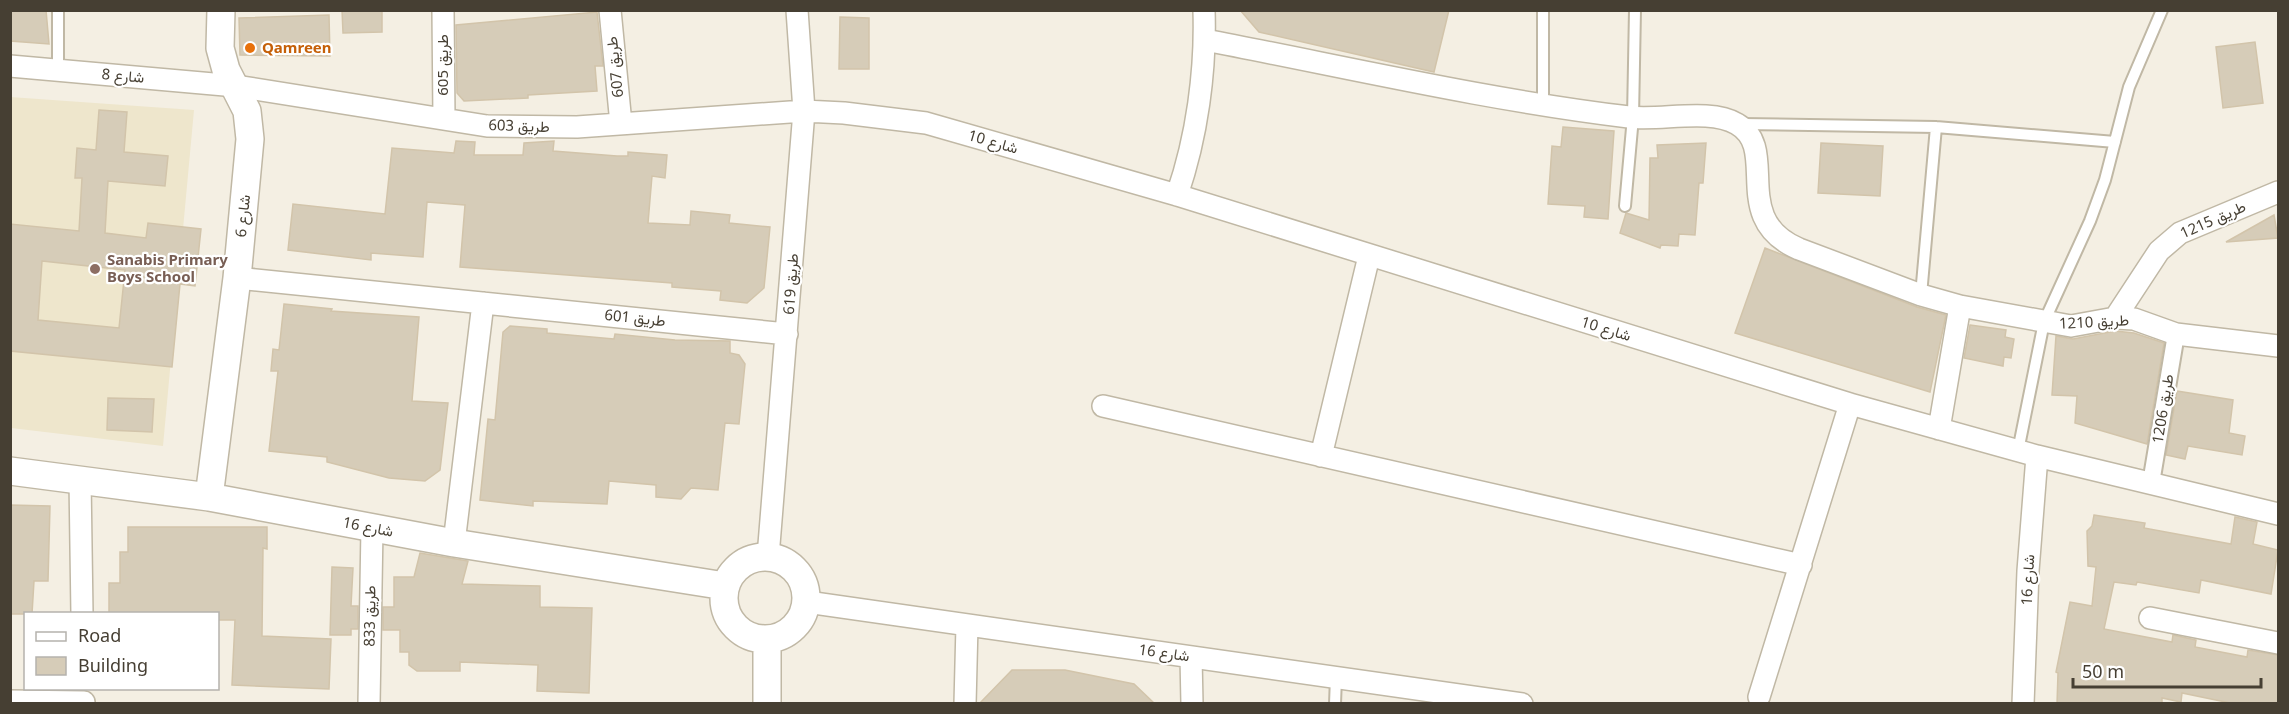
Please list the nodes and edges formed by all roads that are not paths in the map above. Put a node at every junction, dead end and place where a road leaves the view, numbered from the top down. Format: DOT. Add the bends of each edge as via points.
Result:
graph roads {
  1 [pos="58,10"];
  2 [pos="221,10"];
  3 [pos="443,10"];
  4 [pos="610,10"];
  5 [pos="798,10"];
  6 [pos="1204,10"];
  7 [pos="1543,10"];
  8 [pos="1635,10"];
  9 [pos="2162,10"];
  10 [pos="1205,40"];
  11 [pos="10,66"];
  12 [pos="58,70"];
  13 [pos="236,86"];
  14 [pos="1544,105"];
  15 [pos="804,111"];
  16 [pos="1633,117"];
  17 [pos="444,119"];
  18 [pos="621,124"];
  19 [pos="1738,124"];
  20 [pos="1936,127"];
  21 [pos="2115,142"];
  22 [pos="2278,192"];
  23 [pos="1177,195"];
  24 [pos="1625,206"];
  25 [pos="1369,256"];
  26 [pos="237,278"];
  27 [pos="1922,295"];
  28 [pos="483,303"];
  29 [pos="1960,306"];
  30 [pos="2115,318"];
  31 [pos="2044,322"];
  32 [pos="787,334"];
  33 [pos="2176,334"];
  34 [pos="2278,346"];
  35 [pos="1851,404"];
  36 [pos="1103,406"];
  37 [pos="1939,429"];
  38 [pos="2027,453"];
  39 [pos="1321,456"];
  40 [pos="10,471"];
  41 [pos="80,479"];
  42 [pos="2151,483"];
  43 [pos="209,497"];
  44 [pos="2278,514"];
  45 [pos="372,528"];
  46 [pos="454,543"];
  47 [pos="768,557"];
  48 [pos="1801,565"];
  49 [pos="725,586"];
  50 [pos="807,602"];
  51 [pos="82,612"];
  52 [pos="2150,618"];
  53 [pos="967,625"];
  54 [pos="767,640"];
  55 [pos="2278,643"];
  56 [pos="1191,657"];
  57 [pos="1336,677"];
  58 [pos="1759,697"];
  59 [pos="84,698"];
  60 [pos="10,701"];
  61 [pos="369,704"];
  62 [pos="767,704"];
  63 [pos="965,704"];
  64 [pos="1192,704"];
  65 [pos="1335,704"];
  66 [pos="1522,704"];
  67 [pos="2023,704"];
  1 -- 12 [label="lane"];
  2 -- 13 [label="street, شارع 6" via="220,48 226,70"];
  3 -- 17 [label="street, طريق 605"];
  4 -- 18 [label="street, طريق 607"];
  5 -- 15 [label="street, طريق 619"];
  6 -- 10 [label="street"];
  7 -- 14 [label="lane"];
  8 -- 16 [label="lane"];
  9 -- 21 [label="lane" via="2129,87"];
  10 -- 14 [label="street"];
  10 -- 23 [label="street" via="1188,165"];
  11 -- 12 [label="street, شارع 8"];
  12 -- 13 [label="street, شارع 8"];
  13 -- 17 [label="street, طريق 603"];
  13 -- 26 [label="street, شارع 6" via="247,111 250,139"];
  14 -- 16 [label="street"];
  15 -- 18 [label="street, طريق 603"];
  15 -- 23 [label="street, شارع 10" via="926,123"];
  15 -- 32 [label="street, طريق 619"];
  16 -- 19 [label="street" via="1715,117"];
  16 -- 24 [label="lane"];
  17 -- 18 [label="street, طريق 603" via="532,128"];
  19 -- 20 [label="lane"];
  19 -- 27 [label="street, طريق 1210" via="1754,143 1760,209 1774,234 1785,243"];
  20 -- 21 [label="lane"];
  20 -- 27 [label="lane"];
  21 -- 31 [label="lane" via="2090,221"];
  22 -- 30 [label="street, طريق 1215" via="2180,233 2159,251"];
  23 -- 25 [label="street, شارع 10"];
  25 -- 35 [label="street, شارع 10"];
  25 -- 39 [label="street"];
  26 -- 28 [label="street, طريق 601"];
  26 -- 43 [label="street, شارع 6"];
  27 -- 29 [label="street, طريق 1210"];
  28 -- 32 [label="street, طريق 601"];
  28 -- 46 [label="street"];
  29 -- 31 [label="street, طريق 1210"];
  29 -- 37 [label="street"];
  30 -- 31 [label="street, طريق 1210" via="2071,326"];
  30 -- 33 [label="street, طريق 1210" via="2134,319"];
  31 -- 38 [label="lane"];
  32 -- 47 [label="street, طريق 619"];
  33 -- 34 [label="street, طريق 1210"];
  33 -- 42 [label="street, طريق 1206"];
  35 -- 37 [label="street, شارع 10"];
  35 -- 48 [label="street"];
  36 -- 39 [label="street"];
  37 -- 38 [label="street, شارع 10"];
  38 -- 42 [label="street"];
  38 -- 67 [label="street, شارع 16"];
  39 -- 48 [label="street"];
  40 -- 41 [label="street, شارع 16"];
  41 -- 43 [label="street, شارع 16"];
  41 -- 51 [label="street"];
  42 -- 44 [label="street"];
  43 -- 45 [label="street, شارع 16"];
  45 -- 46 [label="street, شارع 16"];
  45 -- 61 [label="street, طريق 833"];
  46 -- 49 [label="street, شارع 16"];
  47 -- 49 [label="street" via="746,561"];
  47 -- 50 [label="street" via="792,566 801,576"];
  48 -- 58 [label="street"];
  49 -- 54 [label="street" via="726,612 732,624 742,633"];
  50 -- 53 [label="street, شارع 16"];
  50 -- 54 [label="street" via="790,632"];
  52 -- 55 [label="street"];
  53 -- 56 [label="street, شارع 16"];
  53 -- 63 [label="street"];
  54 -- 62 [label="street"];
  56 -- 57 [label="street, شارع 16"];
  56 -- 64 [label="street"];
  57 -- 65 [label="lane"];
  57 -- 66 [label="street, شارع 16"];
  59 -- 60 [label="street"];
}
